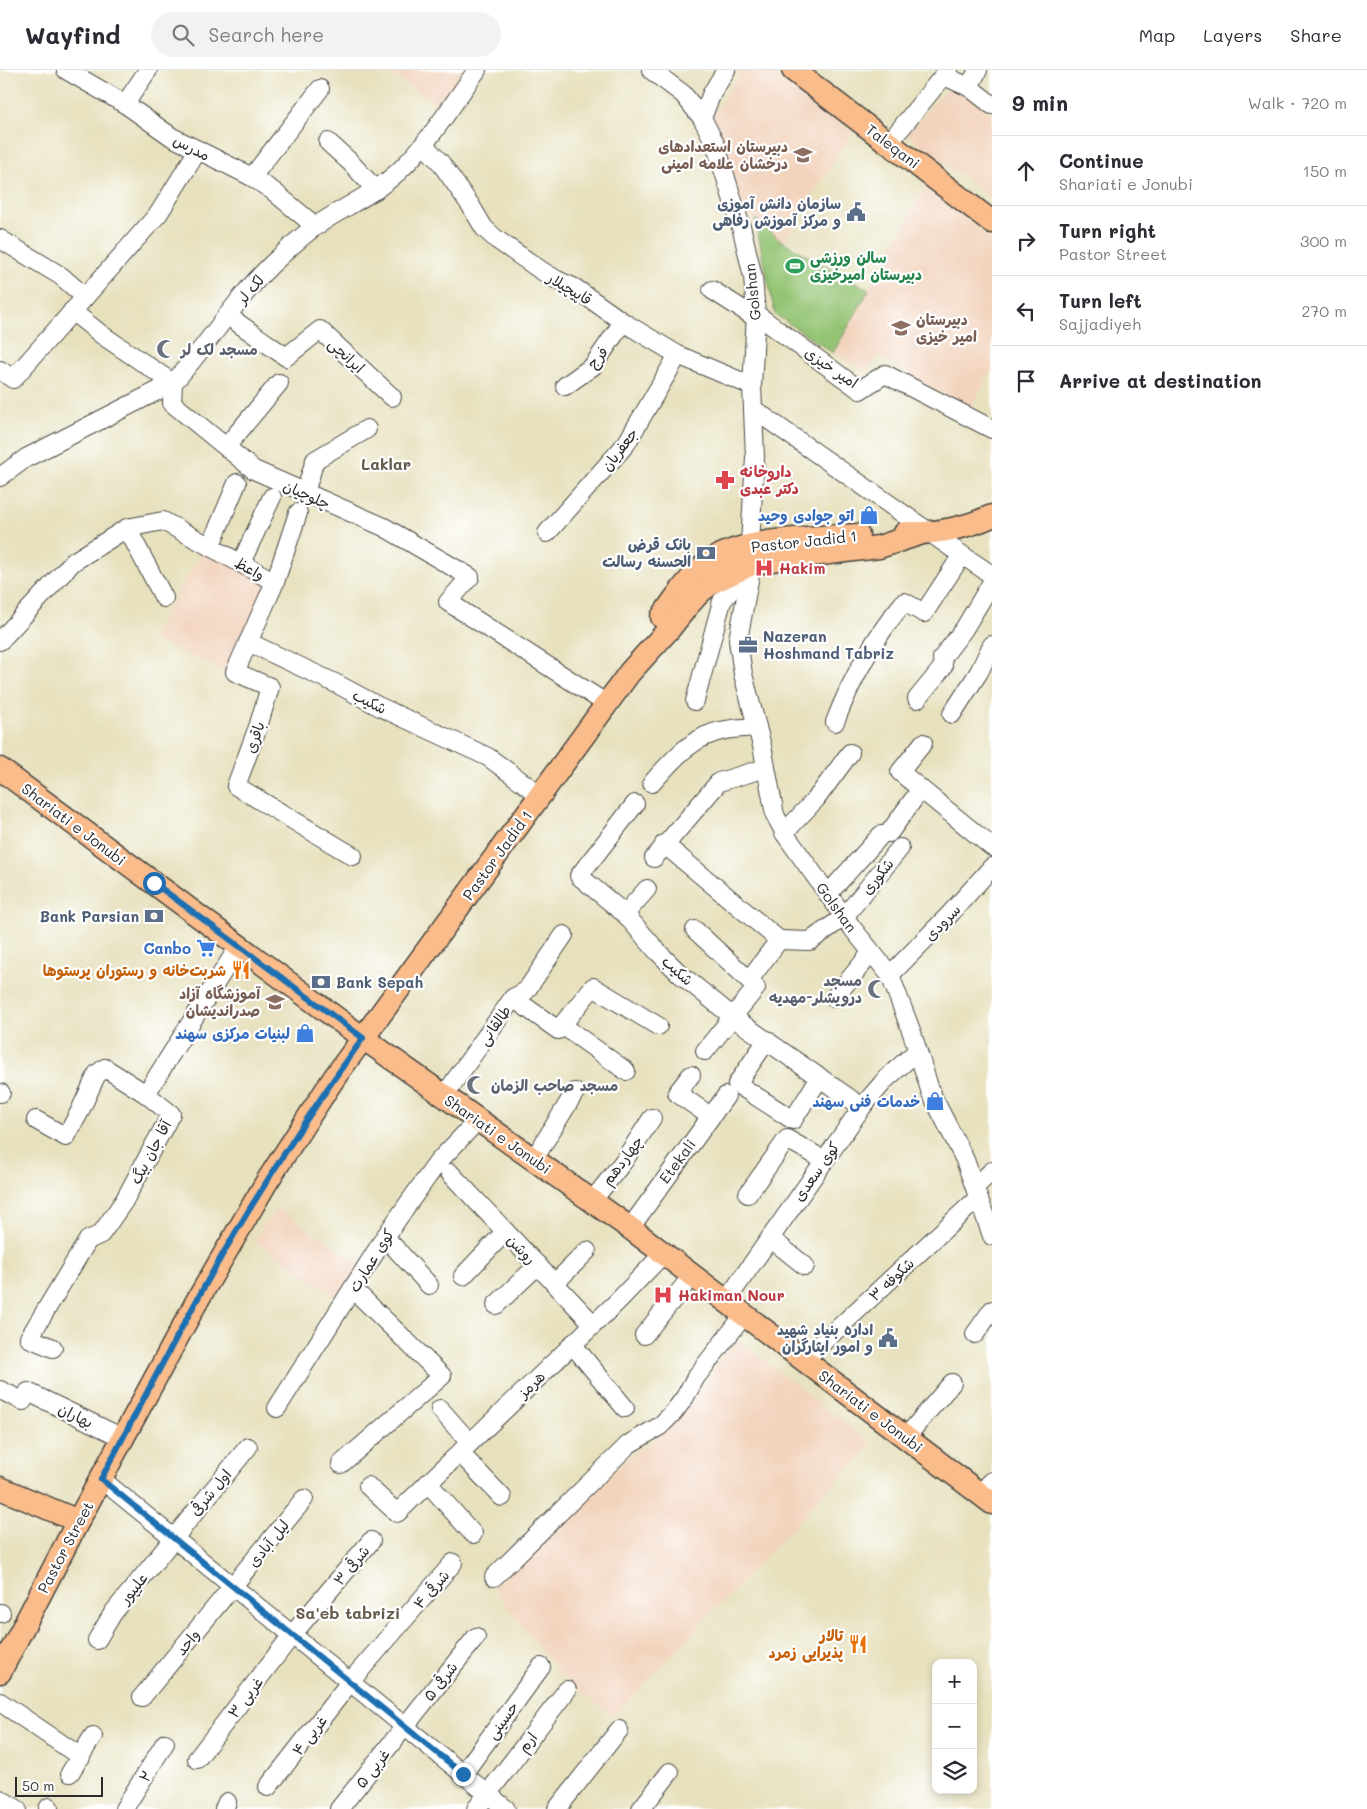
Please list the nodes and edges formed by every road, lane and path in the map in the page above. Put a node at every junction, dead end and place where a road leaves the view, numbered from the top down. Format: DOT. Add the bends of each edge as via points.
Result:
graph roads {
  1 [pos="66,70"];
  2 [pos="148,70"];
  3 [pos="477,70"];
  4 [pos="651,70"];
  5 [pos="726,70"];
  6 [pos="793,70"];
  7 [pos="978,70"];
  8 [pos="946,73"];
  9 [pos="968,88"];
  10 [pos="320,89"];
  11 [pos="712,93"];
  12 [pos="683,94"];
  13 [pos="125,104"];
  14 [pos="992,105"];
  15 [pos="702,118"];
  16 [pos="328,142"];
  17 [pos="889,143"];
  18 [pos="424,145"];
  19 [pos="198,150"];
  20 [pos="252,178"];
  21 [pos="376,190"];
  22 [pos="992,222"];
  23 [pos="316,226"];
  24 [pos="0,239"];
  25 [pos="712,290"];
  26 [pos="85,297"];
  27 [pos="72,311"];
  28 [pos="228,316"];
  29 [pos="756,316"];
  30 [pos="623,322"];
  31 [pos="678,355"];
  32 [pos="0,370"];
  33 [pos="174,383"];
  34 [pos="279,383"];
  35 [pos="565,386"];
  36 [pos="752,386"];
  37 [pos="392,398"];
  38 [pos="753,409"];
  39 [pos="992,429"];
  40 [pos="366,430"];
  41 [pos="226,447"];
  42 [pos="0,477"];
  43 [pos="237,483"];
  44 [pos="305,493"];
  45 [pos="272,497"];
  46 [pos="298,513"];
  47 [pos="992,516"];
  48 [pos="126,528"];
  49 [pos="547,533"];
  50 [pos="924,533"];
  51 [pos="210,547"];
  52 [pos="751,555"];
  53 [pos="962,555"];
  54 [pos="241,563"];
  55 [pos="992,575"];
  56 [pos="275,582"];
  57 [pos="992,582"];
  58 [pos="164,598"];
  59 [pos="0,641"];
  60 [pos="248,642"];
  61 [pos="992,645"];
  62 [pos="270,687"];
  63 [pos="917,699"];
  64 [pos="695,701"];
  65 [pos="606,704"];
  66 [pos="952,714"];
  67 [pos="835,722"];
  68 [pos="757,728"];
  69 [pos="922,743"];
  70 [pos="850,753"];
  71 [pos="766,768"];
  72 [pos="1,772"];
  73 [pos="652,783"];
  74 [pos="921,789"];
  75 [pos="540,795"];
  76 [pos="635,804"];
  77 [pos="784,833"];
  78 [pos="992,847"];
  79 [pos="900,848"];
  80 [pos="353,856"];
  81 [pos="990,873"];
  82 [pos="647,888"];
  83 [pos="828,894"];
  84 [pos="625,914"];
  85 [pos="844,917"];
  86 [pos="694,930"];
  87 [pos="564,935"];
  88 [pos="779,940"];
  89 [pos="239,946"];
  90 [pos="871,953"];
  91 [pos="890,975"];
  92 [pos="753,984"];
  93 [pos="513,998"];
  94 [pos="834,998"];
  95 [pos="733,1016"];
  96 [pos="562,1026"];
  97 [pos="658,1026"];
  98 [pos="363,1038"];
  99 [pos="767,1040"];
  100 [pos="918,1050"];
  101 [pos="705,1051"];
  102 [pos="626,1071"];
  103 [pos="691,1075"];
  104 [pos="820,1078"];
  105 [pos="575,1092"];
  106 [pos="146,1094"];
  107 [pos="444,1096"];
  108 [pos="726,1096"];
  109 [pos="862,1107"];
  110 [pos="710,1116"];
  111 [pos="652,1118"];
  112 [pos="36,1120"];
  113 [pos="478,1120"];
  114 [pos="534,1160"];
  115 [pos="824,1160"];
  116 [pos="992,1171"];
  117 [pos="450,1174"];
  118 [pos="976,1193"];
  119 [pos="748,1194"];
  120 [pos="592,1200"];
  121 [pos="630,1228"];
  122 [pos="505,1232"];
  123 [pos="385,1236"];
  124 [pos="992,1236"];
  125 [pos="770,1238"];
  126 [pos="587,1251"];
  127 [pos="664,1253"];
  128 [pos="538,1265"];
  129 [pos="805,1266"];
  130 [pos="463,1276"];
  131 [pos="693,1276"];
  132 [pos="554,1283"];
  133 [pos="429,1285"];
  134 [pos="352,1289"];
  135 [pos="726,1301"];
  136 [pos="496,1305"];
  137 [pos="992,1310"];
  138 [pos="744,1315"];
  139 [pos="593,1324"];
  140 [pos="975,1334"];
  141 [pos="644,1335"];
  142 [pos="572,1344"];
  143 [pos="53,1348"];
  144 [pos="804,1360"];
  145 [pos="952,1382"];
  146 [pos="0,1390"];
  147 [pos="277,1408"];
  148 [pos="625,1408"];
  149 [pos="440,1410"];
  150 [pos="906,1437"];
  151 [pos="123,1438"];
  152 [pos="248,1447"];
  153 [pos="465,1448"];
  154 [pos="341,1464"];
  155 [pos="101,1479"];
  156 [pos="428,1483"];
  157 [pos="368,1486"];
  158 [pos="0,1488"];
  159 [pos="988,1492"];
  160 [pos="502,1497"];
  161 [pos="304,1499"];
  162 [pos="78,1521"];
  163 [pos="473,1534"];
  164 [pos="173,1538"];
  165 [pos="371,1541"];
  166 [pos="453,1563"];
  167 [pos="494,1577"];
  168 [pos="232,1586"];
  169 [pos="292,1635"];
  170 [pos="476,1637"];
  171 [pos="97,1640"];
  172 [pos="541,1667"];
  173 [pos="0,1672"];
  174 [pos="350,1682"];
  175 [pos="567,1690"];
  176 [pos="142,1697"];
  177 [pos="0,1702"];
  178 [pos="405,1726"];
  179 [pos="619,1730"];
  180 [pos="93,1736"];
  181 [pos="165,1743"];
  182 [pos="81,1757"];
  183 [pos="197,1759"];
  184 [pos="670,1772"];
  185 [pos="70,1773"];
  186 [pos="463,1774"];
  187 [pos="268,1787"];
  188 [pos="488,1794"];
  189 [pos="0,1798"];
  190 [pos="17,1809"];
  191 [pos="124,1809"];
  192 [pos="339,1809"];
  193 [pos="476,1809"];
  194 [pos="506,1809"];
  195 [pos="557,1809"];
  196 [pos="641,1809"];
  1 -- 13 [label="street, مدرس"];
  2 -- 13 [label="street"];
  3 -- 18 [label="street, لک لر"];
  4 -- 12 [label="street, Golshan"];
  5 -- 11 [label="street"];
  6 -- 17 [label="main road, Taleqani"];
  7 -- 9 [label="street"];
  8 -- 9 [label="street"];
  8 -- 17 [label="street"];
  9 -- 14 [label="street"];
  10 -- 20 [label="street"];
  11 -- 12 [label="street"];
  11 -- 15 [label="street"];
  12 -- 15 [label="street, Golshan"];
  13 -- 19 [label="street, مدرس" via="172,137"];
  15 -- 29 [label="street, Golshan" via="717,150 742,230 753,277"];
  16 -- 21 [label="street"];
  17 -- 22 [label="main road, Taleqani"];
  18 -- 21 [label="street, لک لر"];
  18 -- 30 [label="street, قاپیچیلار" via="440,162 484,228 496,239"];
  19 -- 20 [label="street, مدرس"];
  19 -- 26 [label="street" via="159,212"];
  20 -- 23 [label="street, مدرس"];
  21 -- 23 [label="street, لک لر"];
  23 -- 28 [label="street, لک لر" via="269,268"];
  24 -- 26 [label="street" via="61,276"];
  25 -- 29 [label="street"];
  26 -- 27 [label="street"];
  27 -- 32 [label="street" via="13,379"];
  27 -- 33 [label="street"];
  28 -- 33 [label="street, لک لر"];
  28 -- 37 [label="street, ایرانچی" via="286,357 320,330"];
  29 -- 36 [label="street, Golshan"];
  29 -- 39 [label="street, امیر خیزی" via="860,390 885,374"];
  30 -- 31 [label="street, قاپیچیلار"];
  30 -- 35 [label="street, فرج" via="593,366"];
  31 -- 36 [label="street, قاپیچیلار"];
  31 -- 49 [label="street, جعفریان" via="626,444"];
  33 -- 41 [label="street, چلوچیان" via="172,403"];
  33 -- 42 [label="street, لک لر" via="26,458"];
  34 -- 41 [label="street"];
  36 -- 38 [label="street, Golshan"];
  38 -- 50 [label="street"];
  38 -- 52 [label="street, Golshan" via="755,457"];
  40 -- 44 [label="street" via="315,460"];
  41 -- 44 [label="street, چلوچیان" via="254,470"];
  43 -- 51 [label="street"];
  44 -- 65 [label="street, چلوچیان" via="384,527 470,577 448,602"];
  45 -- 54 [label="street"];
  46 -- 56 [label="street"];
  47 -- 50 [label="main road, Pastor Jadid 1" via="972,524"];
  48 -- 51 [label="street, واعظ" via="163,521"];
  48 -- 58 [label="street"];
  48 -- 59 [label="street, واعظ" via="73,562"];
  50 -- 52 [label="main road, Pastor Jadid 1" via="879,547 778,558"];
  50 -- 53 [label="street"];
  51 -- 54 [label="street, واعظ"];
  52 -- 64 [label="street" via="722,601"];
  52 -- 65 [label="main road, Pastor Jadid 1" via="700,592"];
  52 -- 68 [label="street, Golshan" via="738,640 742,674"];
  53 -- 55 [label="street"];
  53 -- 67 [label="street" via="924,614 904,602 892,617 854,678"];
  54 -- 56 [label="street, واعظ"];
  56 -- 60 [label="street, واعظ"];
  57 -- 63 [label="street" via="942,658 942,667"];
  60 -- 62 [label="street, واعظ" via="235,672"];
  60 -- 75 [label="street, شکیب" via="488,757"];
  61 -- 66 [label="street" via="980,672"];
  62 -- 80 [label="street, باقری" via="236,786"];
  65 -- 75 [label="main road, Pastor Jadid 1"];
  68 -- 71 [label="street, Golshan"];
  68 -- 73 [label="street" via="724,730 692,742"];
  69 -- 74 [label="street" via="900,772"];
  70 -- 77 [label="street" via="816,799"];
  71 -- 77 [label="street, Golshan" via="775,815"];
  71 -- 88 [label="street" via="719,782 659,851"];
  72 -- 89 [label="main road, Shariati e Jonubi"];
  74 -- 78 [label="street"];
  74 -- 83 [label="street" via="885,834"];
  75 -- 98 [label="main road, Pastor Jadid 1"];
  76 -- 84 [label="street, شکیب" via="579,876"];
  77 -- 83 [label="street, Golshan"];
  79 -- 85 [label="street, شکوری"];
  81 -- 91 [label="street, سرودی"];
  82 -- 84 [label="street"];
  83 -- 85 [label="street, Golshan"];
  84 -- 95 [label="street, شکیب" via="676,970"];
  85 -- 88 [label="street, شکوری" via="810,941"];
  85 -- 90 [label="street, Golshan"];
  86 -- 92 [label="street"];
  87 -- 93 [label="street, طالقانی" via="526,991"];
  88 -- 92 [label="street"];
  89 -- 98 [label="main road, Shariati e Jonubi"];
  89 -- 106 [label="street"];
  90 -- 91 [label="street, Golshan"];
  90 -- 94 [label="street"];
  91 -- 100 [label="street, Golshan"];
  92 -- 95 [label="street"];
  93 -- 96 [label="street" via="558,1030"];
  93 -- 107 [label="street, طالقانی"];
  95 -- 99 [label="street, شکیب"];
  95 -- 101 [label="street"];
  96 -- 97 [label="street" via="593,987"];
  96 -- 102 [label="street"];
  98 -- 107 [label="main road, Shariati e Jonubi"];
  98 -- 151 [label="main road, Pastor Street" via="231,1240"];
  99 -- 104 [label="street, شکیب"];
  99 -- 104 [label="street" via="737,1084 793,1120"];
  100 -- 109 [label="street, کوی سعدی" via="886,1078"];
  100 -- 118 [label="street, Golshan" via="931,1093 965,1160"];
  103 -- 110 [label="street" via="677,1093"];
  104 -- 109 [label="street, شکیب"];
  105 -- 114 [label="street"];
  106 -- 112 [label="street" via="106,1068 97,1074 66,1138"];
  106 -- 143 [label="street, آقا جان بیگ" via="171,1114 124,1201 101,1234 88,1240 29,1338"];
  107 -- 113 [label="main road, Shariati e Jonubi"];
  108 -- 110 [label="street, Etekali"];
  109 -- 115 [label="street, کوی سعدی"];
  110 -- 121 [label="street, Etekali"];
  111 -- 120 [label="street, چهاردهم" via="623,1162"];
  113 -- 114 [label="main road, Shariati e Jonubi"];
  113 -- 123 [label="street, کوی عمارت" via="438,1162"];
  114 -- 120 [label="main road, Shariati e Jonubi"];
  115 -- 119 [label="street" via="787,1139"];
  115 -- 125 [label="street, کوی سعدی"];
  116 -- 118 [label="street, شکوفه ۳"];
  117 -- 122 [label="street, روشن"];
  118 -- 124 [label="street, Golshan"];
  118 -- 144 [label="street, شکوفه ۳"];
  120 -- 121 [label="main road, Shariati e Jonubi"];
  121 -- 127 [label="main road, Shariati e Jonubi"];
  122 -- 128 [label="street, روشن"];
  122 -- 130 [label="street"];
  123 -- 133 [label="street"];
  123 -- 134 [label="street, کوی عمارت"];
  125 -- 129 [label="street"];
  125 -- 135 [label="street, کوی سعدی"];
  126 -- 132 [label="street"];
  127 -- 131 [label="main road, Shariati e Jonubi"];
  127 -- 139 [label="street, هرمز"];
  128 -- 132 [label="street, روشن"];
  128 -- 136 [label="street"];
  131 -- 135 [label="main road, Shariati e Jonubi"];
  131 -- 141 [label="street"];
  132 -- 139 [label="street, روشن"];
  134 -- 147 [label="street, کوی عمارت"];
  134 -- 154 [label="street" via="442,1376"];
  135 -- 138 [label="main road, Shariati e Jonubi"];
  137 -- 140 [label="street"];
  138 -- 144 [label="main road, Shariati e Jonubi"];
  138 -- 167 [label="street" via="696,1377 674,1412 660,1426 629,1444"];
  139 -- 142 [label="street, هرمز"];
  142 -- 148 [label="street"];
  142 -- 153 [label="street, هرمز"];
  144 -- 150 [label="main road, Shariati e Jonubi"];
  145 -- 150 [label="street"];
  146 -- 151 [label="street, بهاران" via="26,1396"];
  149 -- 153 [label="street"];
  150 -- 159 [label="main road, Shariati e Jonubi"];
  151 -- 155 [label="main road, Pastor Street"];
  152 -- 164 [label="street, اول شرقی"];
  153 -- 156 [label="street, هرمز"];
  153 -- 160 [label="street"];
  155 -- 162 [label="main road, Pastor Street"];
  155 -- 164 [label="street"];
  156 -- 157 [label="street, هرمز" via="397,1513"];
  156 -- 163 [label="street"];
  158 -- 162 [label="main road"];
  161 -- 168 [label="street, لیل آبادی"];
  162 -- 173 [label="main road, Pastor Street"];
  164 -- 168 [label="street"];
  164 -- 171 [label="street, علیپور" via="113,1613"];
  165 -- 169 [label="street, ۳ شرقی"];
  166 -- 174 [label="street, ۴ شرقی"];
  168 -- 169 [label="street"];
  168 -- 176 [label="street, واحد"];
  169 -- 174 [label="street"];
  169 -- 183 [label="street, ۳ غربی"];
  170 -- 178 [label="street, ۵ شرقی"];
  172 -- 186 [label="street, حسینی"];
  174 -- 178 [label="street"];
  174 -- 187 [label="street, ۴ غربی"];
  175 -- 188 [label="street, ارم"];
  177 -- 182 [label="street"];
  178 -- 186 [label="street"];
  178 -- 192 [label="street, ۵ غربی"];
  179 -- 195 [label="street"];
  180 -- 182 [label="street"];
  181 -- 191 [label="street, ۲"];
  182 -- 185 [label="street"];
  184 -- 196 [label="street"];
  186 -- 188 [label="street"];
  188 -- 193 [label="street, ارم"];
  188 -- 194 [label="street"];
  189 -- 190 [label="street"];
}
